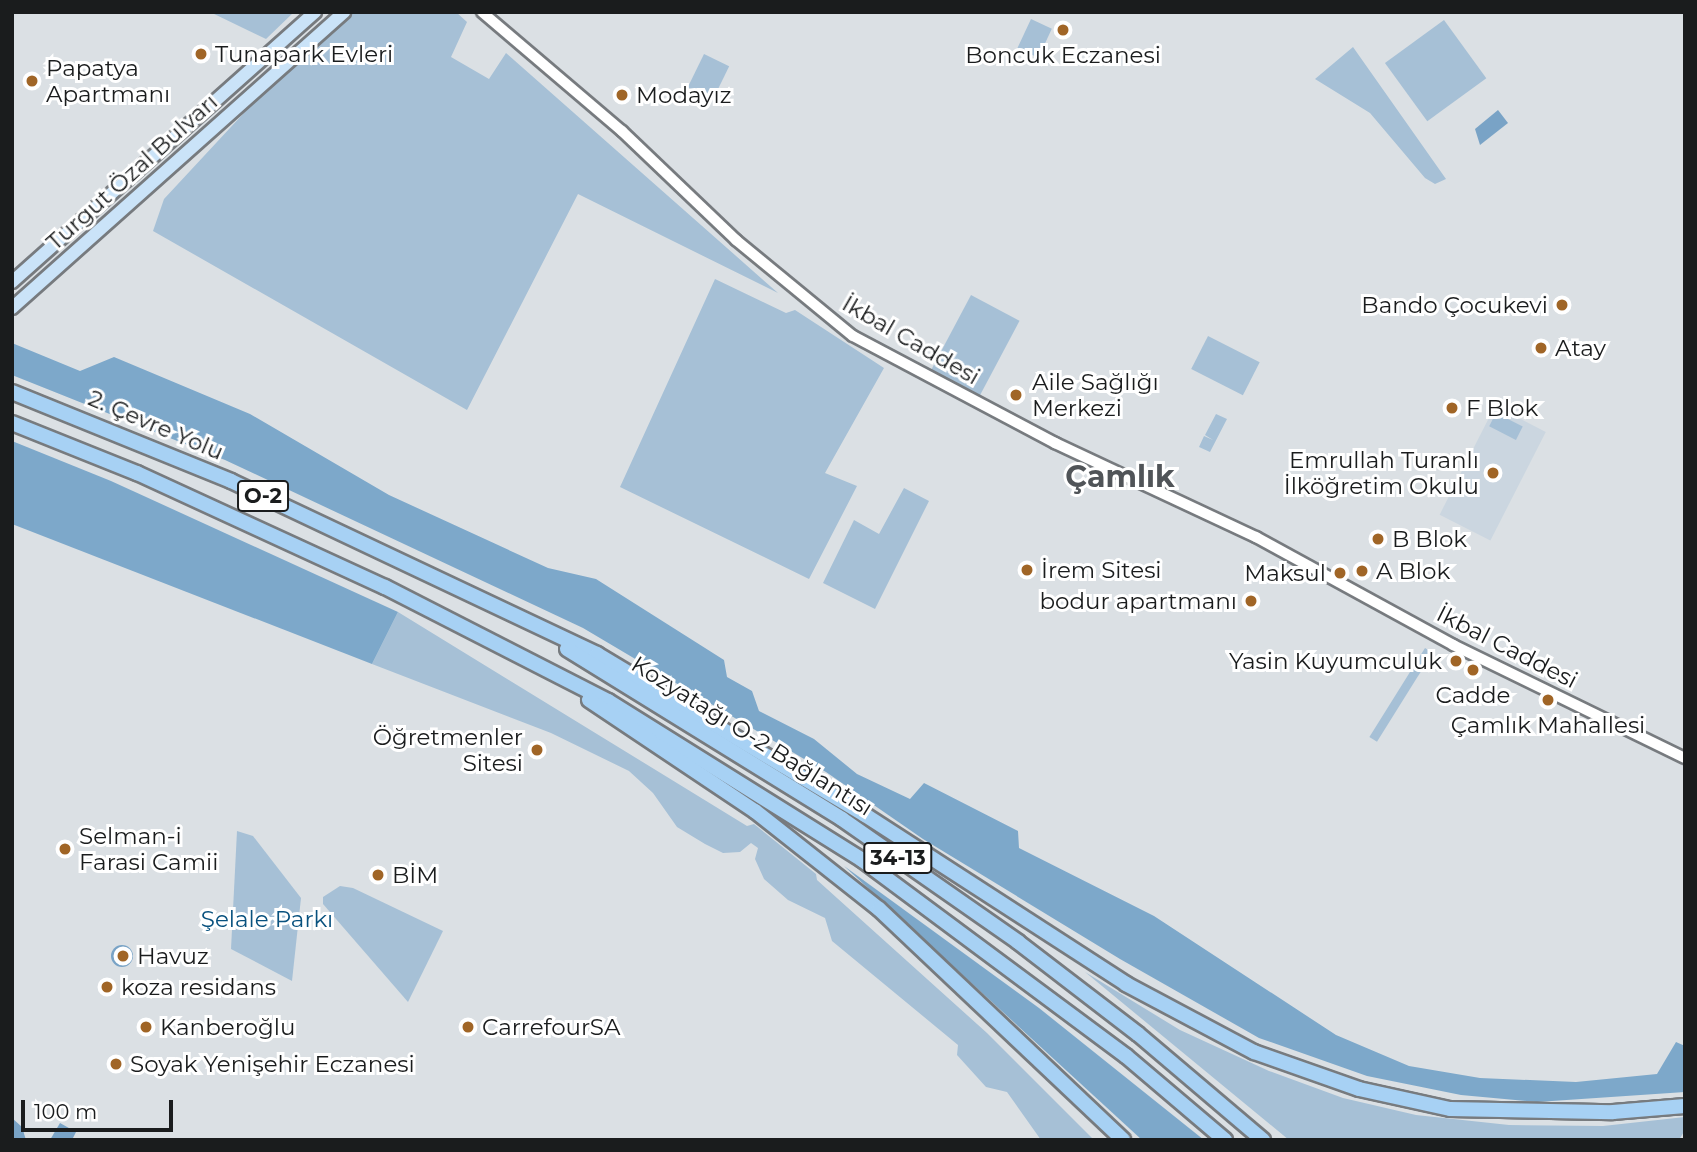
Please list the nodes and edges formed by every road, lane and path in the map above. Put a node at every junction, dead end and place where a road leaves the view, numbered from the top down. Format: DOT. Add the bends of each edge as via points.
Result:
graph roads {
  1 [pos="315,12"];
  2 [pos="344,12"];
  3 [pos="482,12"];
  4 [pos="12,282"];
  5 [pos="12,308"];
  6 [pos="12,392"];
  7 [pos="12,423"];
  8 [pos="507,614"];
  9 [pos="492,641"];
  10 [pos="1685,758"];
  11 [pos="1685,1106"];
  12 [pos="1123,1140"];
  13 [pos="1225,1140"];
  14 [pos="1262,1140"];
  1 -- 4 [label="main road, Turgut Özal Bulvarı"];
  2 -- 5 [label="main road, Turgut Özal Bulvarı"];
  3 -- 10 [label="main road, İkbal Caddesi" via="622,131 736,240 853,336 1055,443 1256,537 1453,645"];
  6 -- 8 [label="highway, 2. Çevre Yolu / O-2" via="231,481"];
  7 -- 9 [label="highway, O-2" via="208,505"];
  8 -- 11 [label="highway" via="597,653 865,815 1126,984 1254,1052 1359,1089 1450,1109 1613,1112"];
  8 -- 14 [label="highway, Kozyatağı O-2 Bağlantısı / 34-13" via="842,819 1029,950 1138,1034"];
  9 -- 12 [label="highway" via="755,811 879,909"];
  9 -- 13 [label="highway, Kozyatağı O-2 Bağlantısı / 34-13" via="608,701 862,860 1126,1056"];
}
